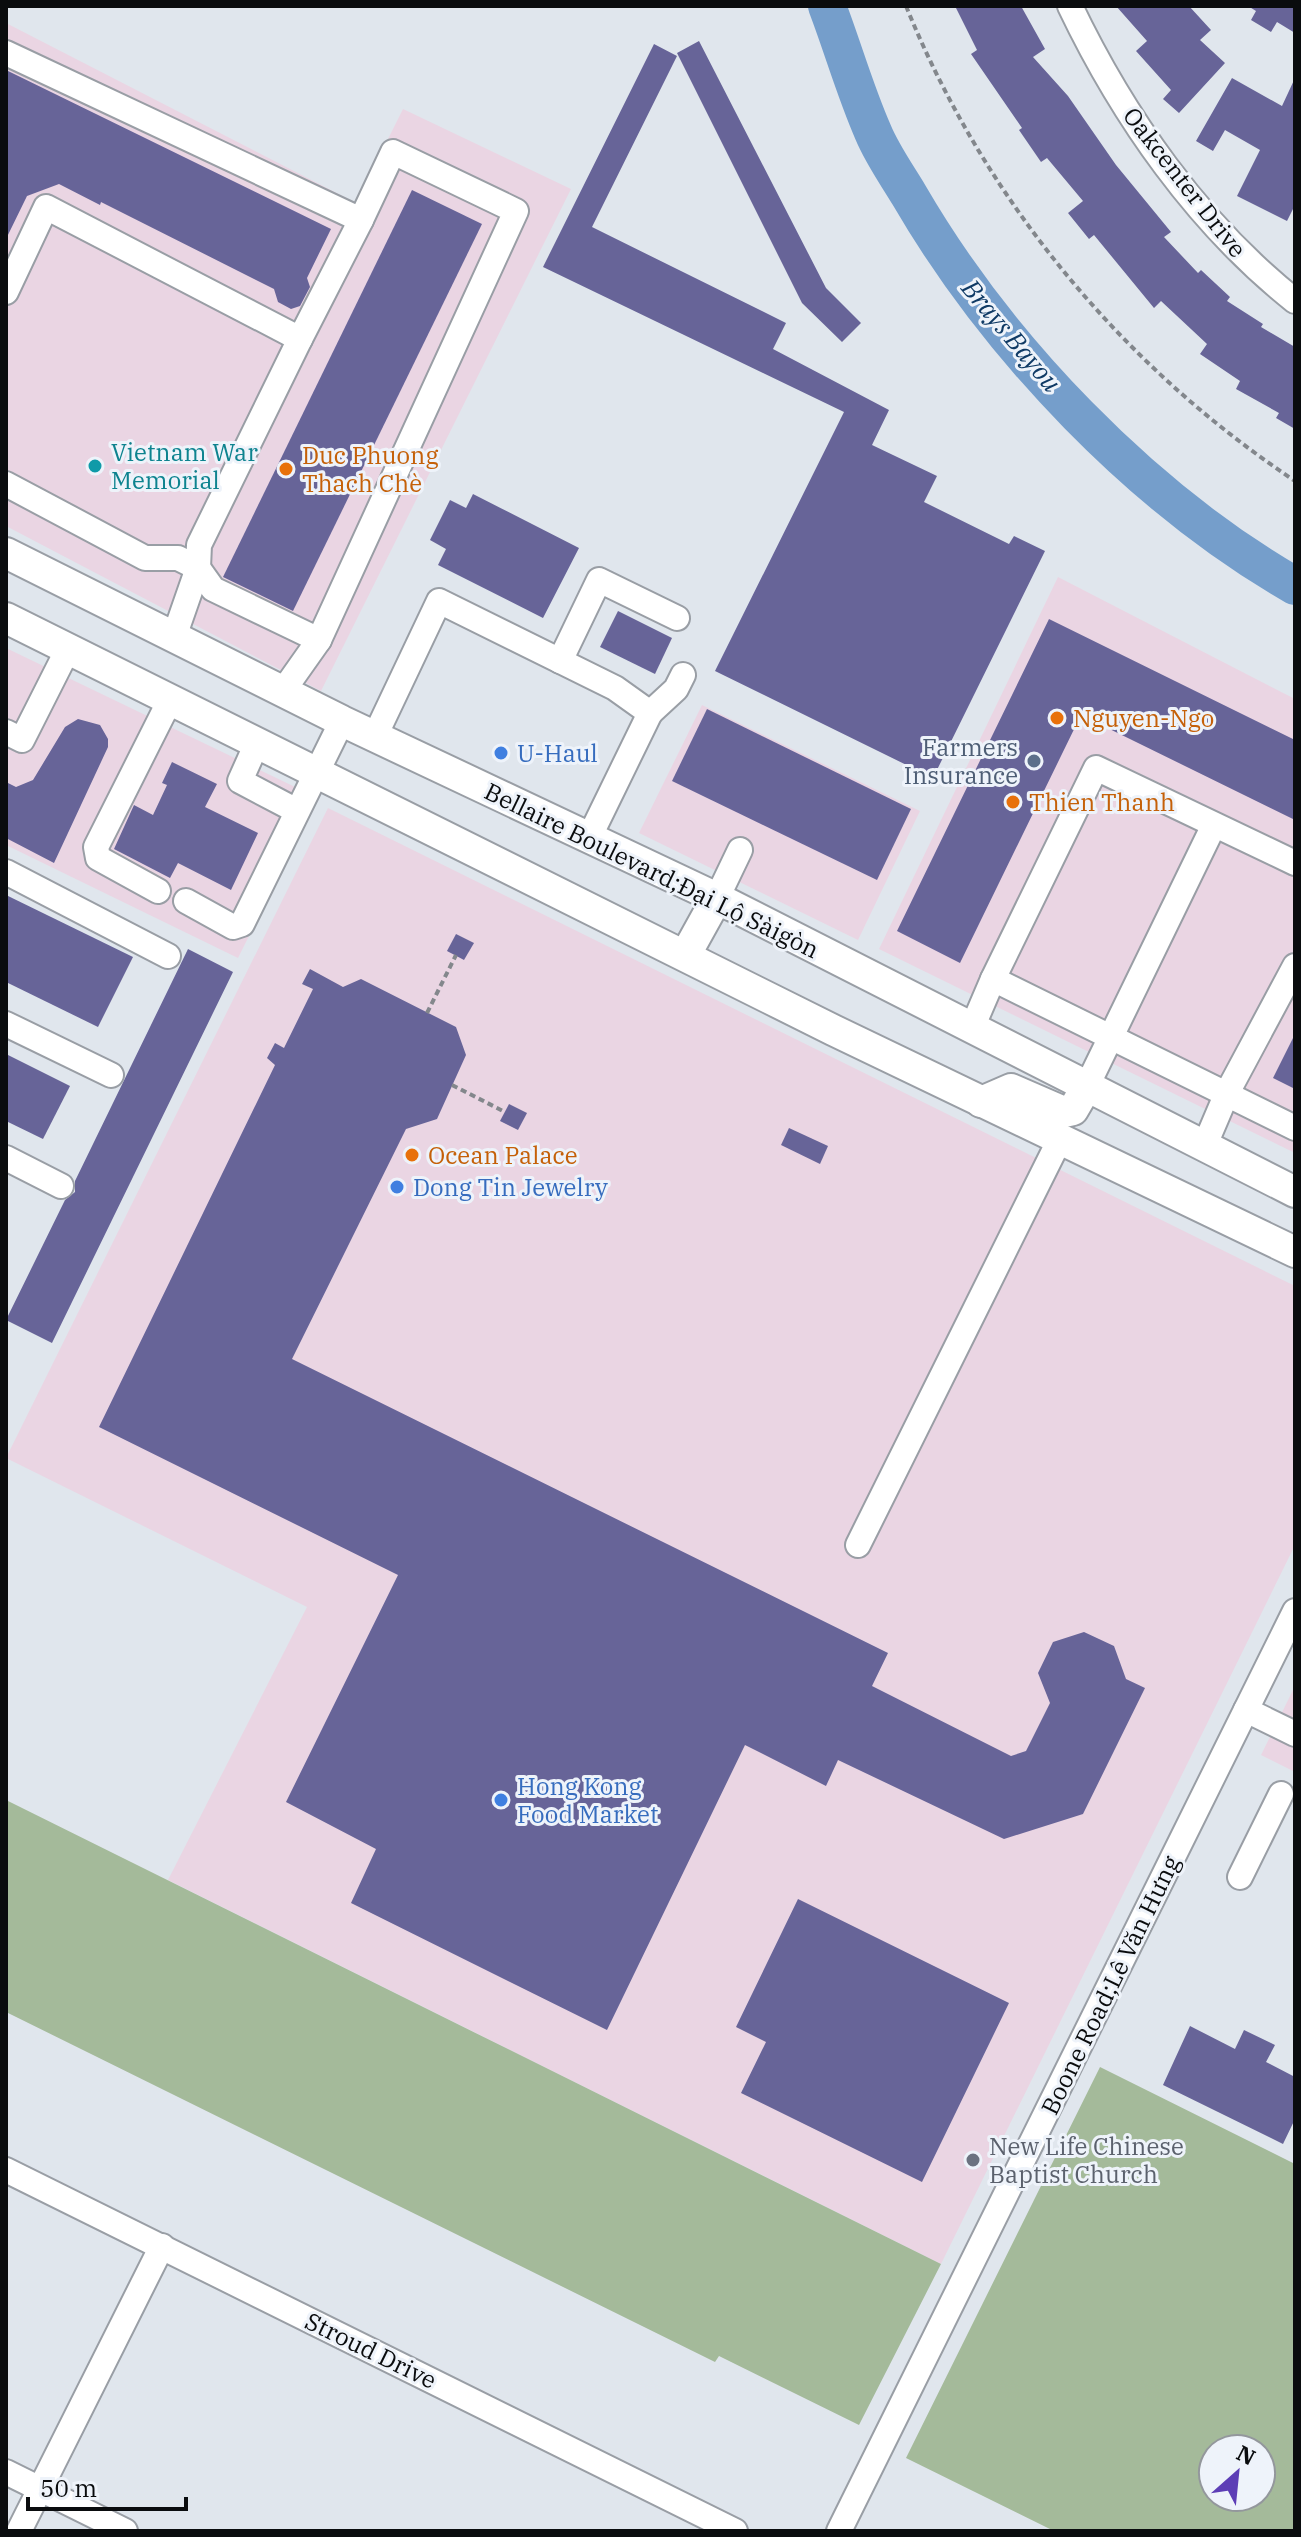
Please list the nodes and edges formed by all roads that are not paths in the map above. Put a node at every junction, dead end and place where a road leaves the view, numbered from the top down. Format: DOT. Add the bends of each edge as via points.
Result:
graph roads {
  1 [pos="1070,6"];
  2 [pos="6,53"];
  3 [pos="361,220"];
  4 [pos="6,292"];
  5 [pos="1295,301"];
  6 [pos="300,339"];
  7 [pos="6,484"];
  8 [pos="6,553"];
  9 [pos="198,568"];
  10 [pos="6,618"];
  11 [pos="677,618"];
  12 [pos="174,637"];
  13 [pos="319,640"];
  14 [pos="68,649"];
  15 [pos="560,661"];
  16 [pos="683,675"];
  17 [pos="283,691"];
  18 [pos="170,700"];
  19 [pos="650,713"];
  20 [pos="342,721"];
  21 [pos="6,732"];
  22 [pos="375,736"];
  23 [pos="257,743"];
  24 [pos="317,773"];
  25 [pos="297,811"];
  26 [pos="1214,825"];
  27 [pos="589,838"];
  28 [pos="740,850"];
  29 [pos="1295,863"];
  30 [pos="6,872"];
  31 [pos="158,891"];
  32 [pos="717,898"];
  33 [pos="186,901"];
  34 [pos="686,954"];
  35 [pos="168,956"];
  36 [pos="1295,966"];
  37 [pos="993,979"];
  38 [pos="6,1024"];
  39 [pos="972,1028"];
  40 [pos="1111,1037"];
  41 [pos="111,1075"];
  42 [pos="1087,1086"];
  43 [pos="1227,1093"];
  44 [pos="981,1102"];
  45 [pos="1295,1128"];
  46 [pos="1060,1139"];
  47 [pos="1204,1147"];
  48 [pos="6,1158"];
  49 [pos="61,1186"];
  50 [pos="1295,1192"];
  51 [pos="1295,1252"];
  52 [pos="858,1545"];
  53 [pos="1295,1611"];
  54 [pos="1246,1710"];
  55 [pos="1295,1734"];
  56 [pos="1281,1794"];
  57 [pos="1240,1877"];
  58 [pos="6,2170"];
  59 [pos="162,2246"];
  60 [pos="6,2472"];
  61 [pos="40,2489"];
  62 [pos="19,2531"];
  63 [pos="125,2531"];
  64 [pos="735,2531"];
  65 [pos="839,2531"];
  1 -- 5 [label="street, Oakcenter Drive" via="1117,96 1161,159 1252,267"];
  2 -- 3 [label="street"];
  3 -- 6 [label="street"];
  3 -- 13 [label="street" via="393,152 516,211"];
  4 -- 6 [label="street" via="46,207"];
  6 -- 9 [label="street" via="199,545"];
  7 -- 9 [label="street" via="145,558 178,558"];
  8 -- 12 [label="main road, Bellaire Boulevard;Đại Lộ Sàigòn"];
  9 -- 12 [label="street"];
  9 -- 13 [label="street" via="213,589"];
  10 -- 14 [label="main road"];
  11 -- 15 [label="street" via="599,580"];
  12 -- 17 [label="main road, Bellaire Boulevard;Đại Lộ Sàigòn"];
  13 -- 17 [label="street"];
  14 -- 18 [label="main road"];
  14 -- 21 [label="street" via="22,740"];
  15 -- 19 [label="street" via="615,688"];
  15 -- 22 [label="street" via="439,601"];
  16 -- 19 [label="street"];
  17 -- 20 [label="main road, Bellaire Boulevard;Đại Lộ Sàigòn"];
  18 -- 23 [label="main road"];
  18 -- 31 [label="street" via="96,847 98,858"];
  19 -- 27 [label="street"];
  20 -- 22 [label="main road, Bellaire Boulevard;Đại Lộ Sàigòn"];
  20 -- 24 [label="street"];
  22 -- 27 [label="main road, Bellaire Boulevard;Đại Lộ Sàigòn"];
  23 -- 24 [label="main road"];
  23 -- 25 [label="street" via="240,781"];
  24 -- 25 [label="street"];
  24 -- 34 [label="main road"];
  25 -- 33 [label="street" via="238,927"];
  26 -- 29 [label="street"];
  26 -- 37 [label="street" via="1096,768"];
  26 -- 40 [label="street"];
  27 -- 32 [label="main road, Bellaire Boulevard;Đại Lộ Sàigòn"];
  28 -- 32 [label="street"];
  30 -- 35 [label="street"];
  32 -- 34 [label="main road"];
  32 -- 39 [label="main road, Bellaire Boulevard;Đại Lộ Sàigòn"];
  34 -- 44 [label="main road"];
  36 -- 43 [label="street"];
  37 -- 39 [label="street"];
  37 -- 40 [label="street"];
  38 -- 41 [label="street"];
  39 -- 42 [label="main road, Bellaire Boulevard;Đại Lộ Sàigòn"];
  40 -- 42 [label="street"];
  40 -- 43 [label="street"];
  42 -- 44 [label="main road" via="1073,1110 1064,1112 1011,1089"];
  42 -- 47 [label="main road, Bellaire Boulevard;Đại Lộ Sàigòn"];
  43 -- 45 [label="street"];
  43 -- 47 [label="street"];
  44 -- 46 [label="main road"];
  46 -- 51 [label="main road"];
  46 -- 52 [label="street"];
  47 -- 50 [label="main road, Bellaire Boulevard;Đại Lộ Sàigòn"];
  48 -- 49 [label="street"];
  53 -- 54 [label="street, Boone Road;Lê Văn Hưng"];
  54 -- 55 [label="street"];
  54 -- 65 [label="street, Boone Road;Lê Văn Hưng"];
  56 -- 57 [label="street"];
  58 -- 59 [label="street, Stroud Drive"];
  59 -- 61 [label="street"];
  59 -- 64 [label="street, Stroud Drive"];
  60 -- 61 [label="street"];
  61 -- 62 [label="street"];
  61 -- 63 [label="street"];
}
